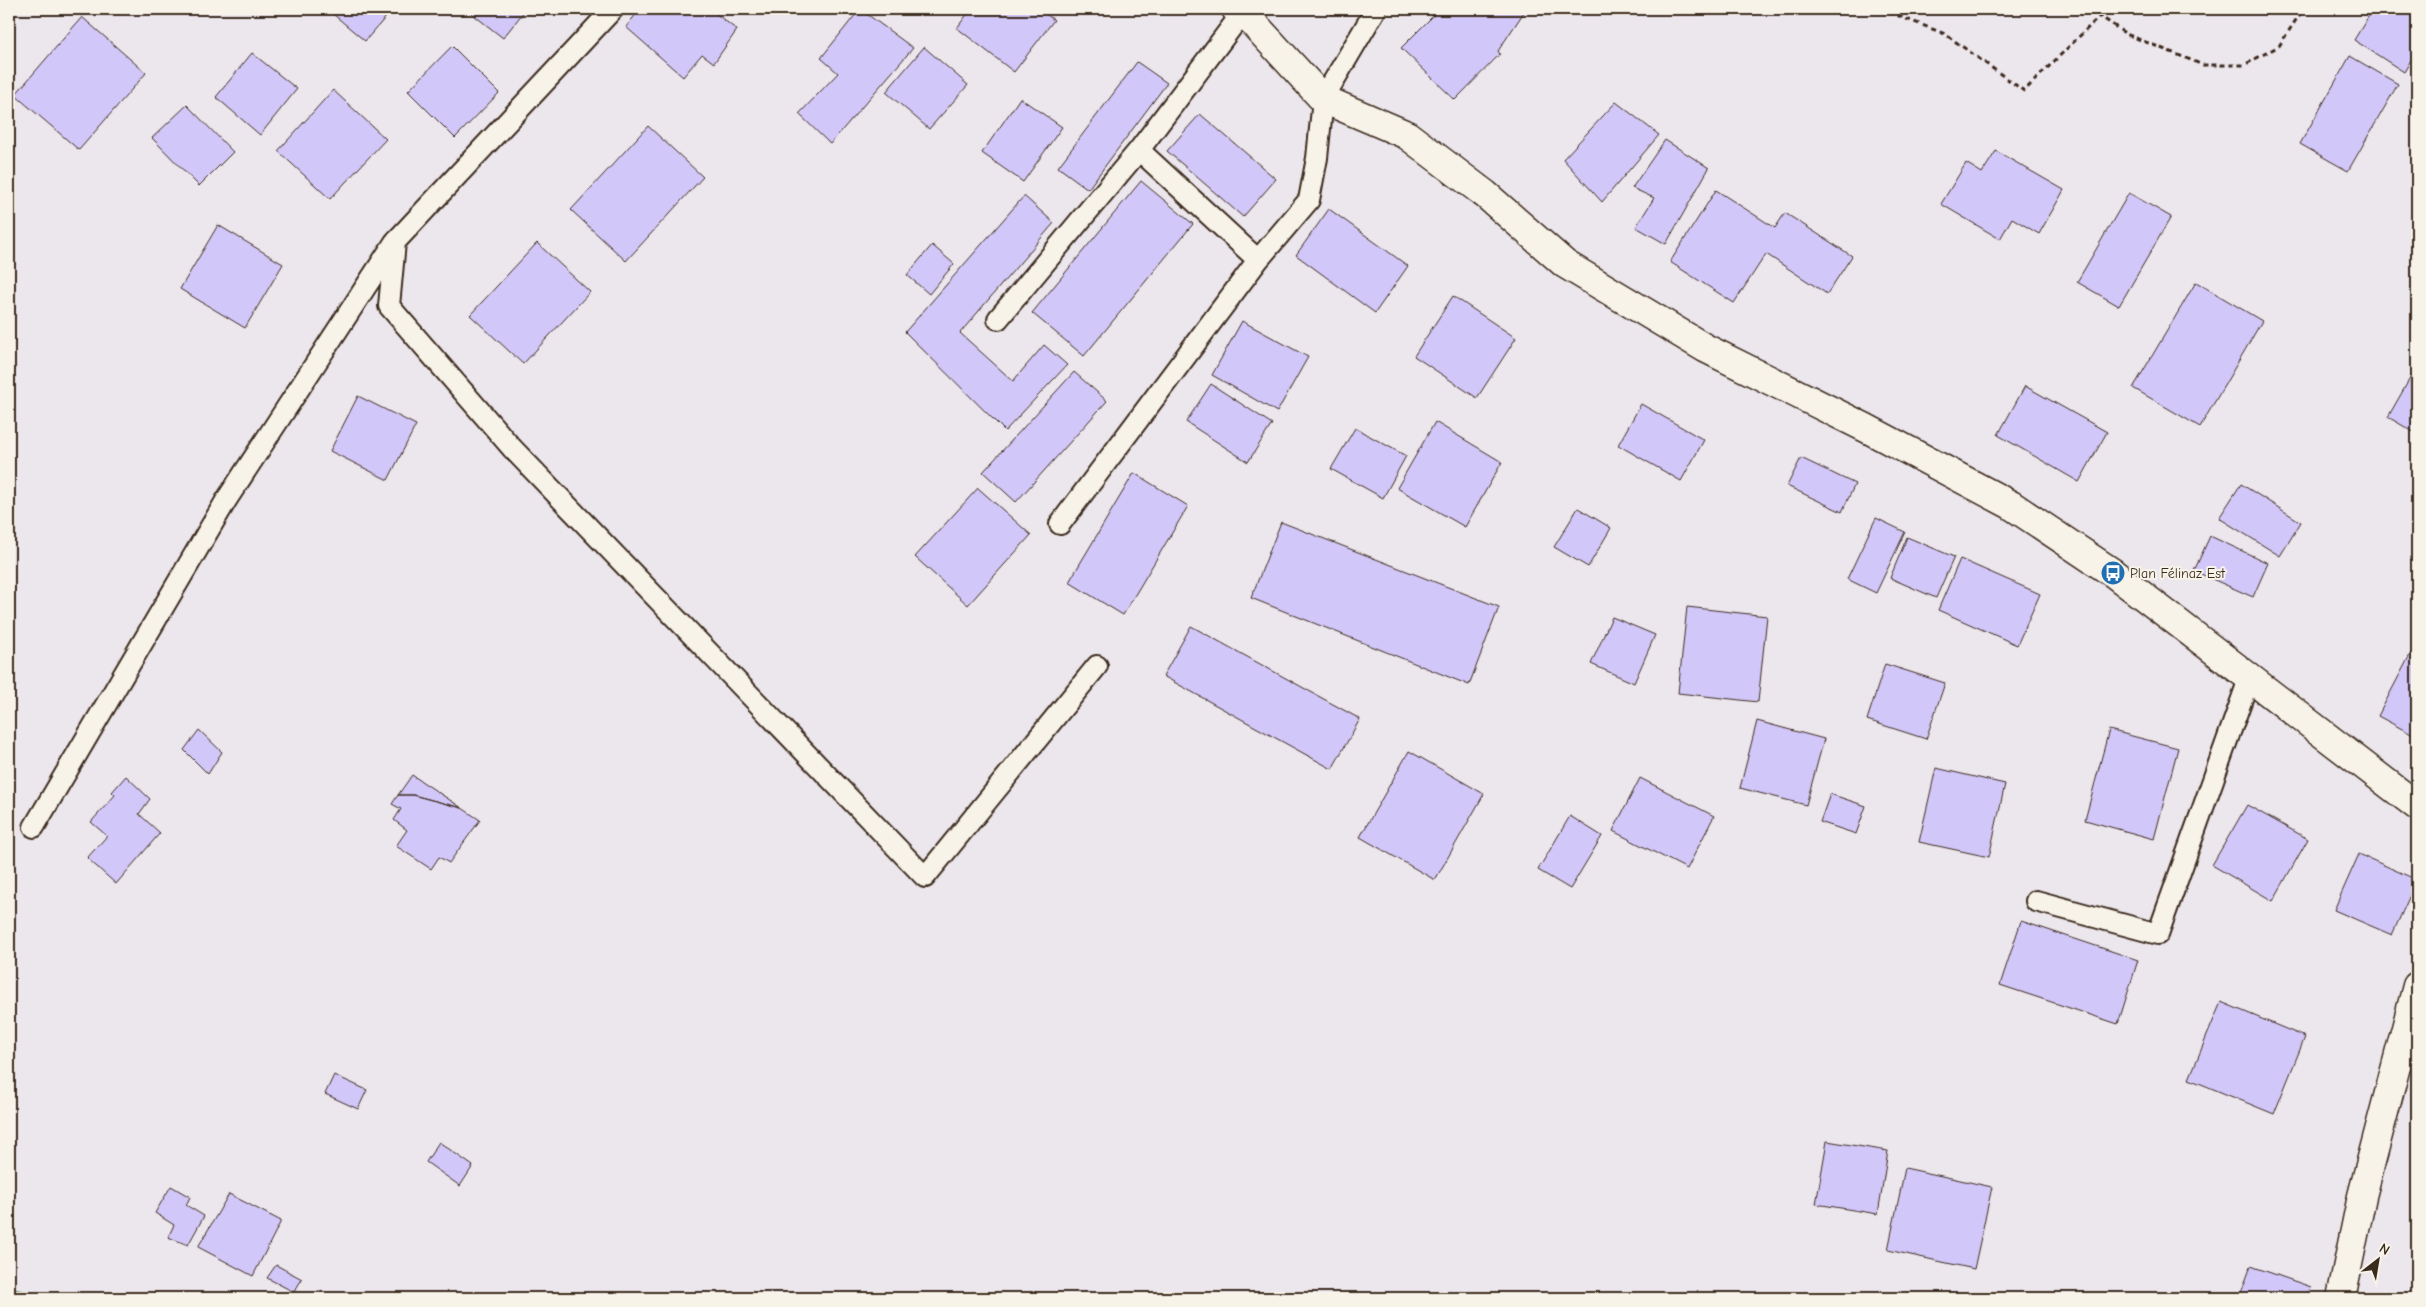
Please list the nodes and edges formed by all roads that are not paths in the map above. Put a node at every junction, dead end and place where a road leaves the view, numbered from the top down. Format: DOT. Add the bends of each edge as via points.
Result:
graph roads {
  1 [pos="613,9"];
  2 [pos="1376,9"];
  3 [pos="1239,10"];
  4 [pos="1322,99"];
  5 [pos="1139,150"];
  6 [pos="395,242"];
  7 [pos="1258,260"];
  8 [pos="998,319"];
  9 [pos="1060,524"];
  10 [pos="1097,666"];
  11 [pos="2249,679"];
  12 [pos="2417,806"];
  13 [pos="34,827"];
  14 [pos="2036,902"];
  15 [pos="2417,986"];
  16 [pos="2340,1298"];
  1 -- 6 [label="lane"];
  2 -- 4 [label="lane"];
  3 -- 4 [label="main road"];
  3 -- 5 [label="lane"];
  4 -- 7 [label="lane" via="1317,158 1309,200"];
  4 -- 11 [label="main road" via="1407,135 1485,194 1565,264 1705,348 2011,505 2113,573"];
  5 -- 7 [label="lane"];
  5 -- 8 [label="lane"];
  6 -- 10 [label="lane" via="389,306 512,448 925,877"];
  6 -- 13 [label="lane" via="227,499"];
  7 -- 9 [label="lane"];
  11 -- 12 [label="main road"];
  11 -- 14 [label="lane" via="2158,934"];
  15 -- 16 [label="main road" via="2362,1196"];
}
